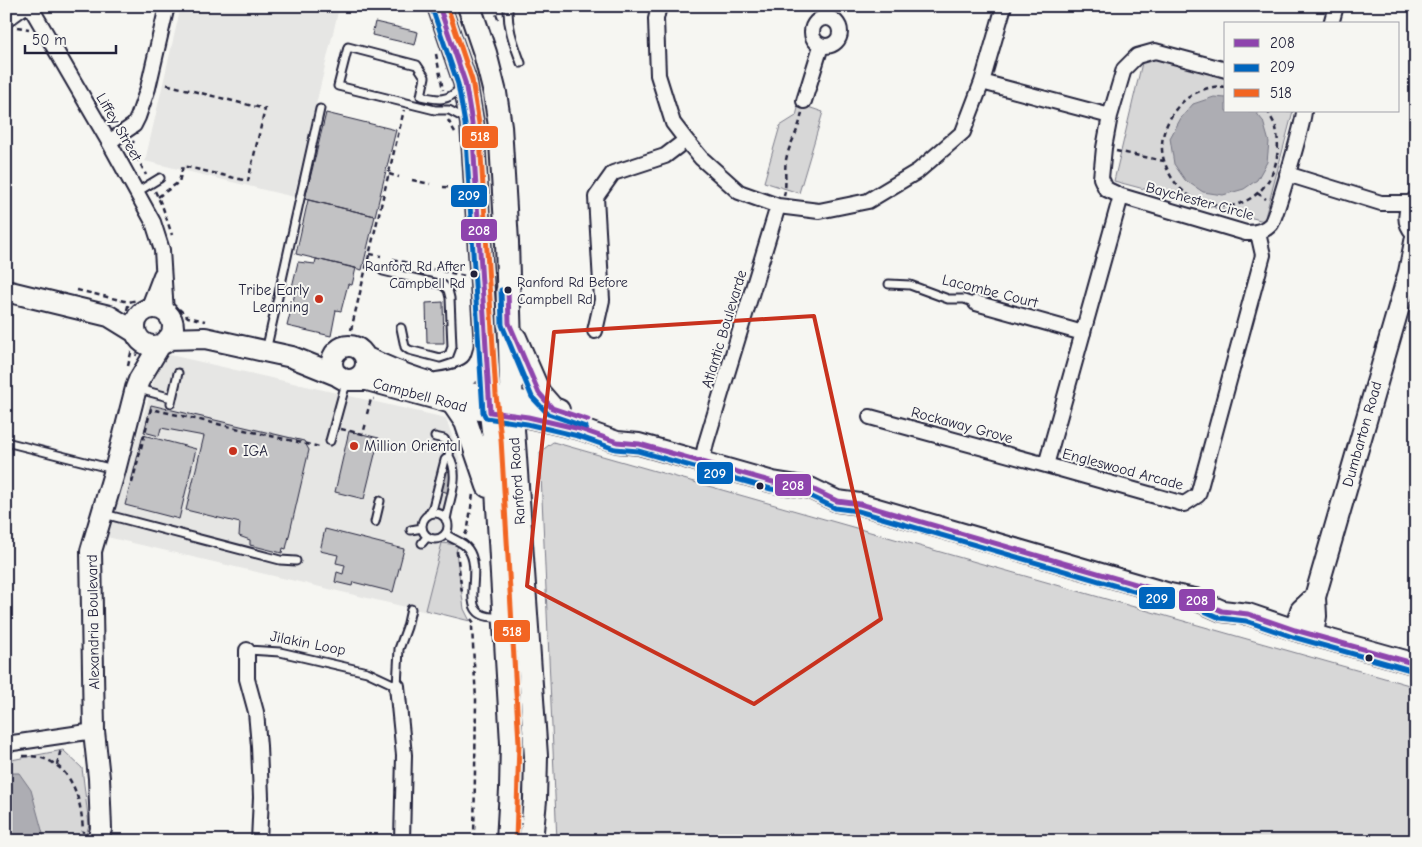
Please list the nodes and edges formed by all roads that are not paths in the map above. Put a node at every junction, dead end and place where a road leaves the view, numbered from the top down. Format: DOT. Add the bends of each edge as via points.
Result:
graph roads {
  1 [pos="25,6"];
  2 [pos="30,6"];
  3 [pos="167,6"];
  4 [pos="440,6"];
  5 [pos="508,6"];
  6 [pos="660,6"];
  7 [pos="1004,6"];
  8 [pos="1336,6"];
  9 [pos="478,9"];
  10 [pos="832,12"];
  11 [pos="1332,22"];
  12 [pos="11,23"];
  13 [pos="521,63"];
  14 [pos="1224,69"];
  15 [pos="465,82"];
  16 [pos="982,82"];
  17 [pos="804,101"];
  18 [pos="320,109"];
  19 [pos="1304,112"];
  20 [pos="1110,116"];
  21 [pos="472,123"];
  22 [pos="686,140"];
  23 [pos="110,142"];
  24 [pos="1287,174"];
  25 [pos="160,178"];
  26 [pos="137,192"];
  27 [pos="1121,196"];
  28 [pos="780,207"];
  29 [pos="1414,219"];
  30 [pos="1258,233"];
  31 [pos="1412,267"];
  32 [pos="164,270"];
  33 [pos="383,271"];
  34 [pos="889,284"];
  35 [pos="6,291"];
  36 [pos="976,303"];
  37 [pos="145,310"];
  38 [pos="509,323"];
  39 [pos="400,328"];
  40 [pos="595,331"];
  41 [pos="1082,333"];
  42 [pos="138,337"];
  43 [pos="205,338"];
  44 [pos="486,339"];
  45 [pos="164,342"];
  46 [pos="361,345"];
  47 [pos="338,350"];
  48 [pos="266,351"];
  49 [pos="292,357"];
  50 [pos="178,373"];
  51 [pos="345,380"];
  52 [pos="138,384"];
  53 [pos="432,384"];
  54 [pos="453,403"];
  55 [pos="489,404"];
  56 [pos="512,408"];
  57 [pos="552,408"];
  58 [pos="870,417"];
  59 [pos="435,437"];
  60 [pos="330,441"];
  61 [pos="6,442"];
  62 [pos="636,443"];
  63 [pos="449,456"];
  64 [pos="702,461"];
  65 [pos="1046,465"];
  66 [pos="115,470"];
  67 [pos="380,501"];
  68 [pos="497,512"];
  69 [pos="102,513"];
  70 [pos="428,515"];
  71 [pos="446,520"];
  72 [pos="375,522"];
  73 [pos="422,528"];
  74 [pos="411,530"];
  75 [pos="446,534"];
  76 [pos="427,537"];
  77 [pos="422,543"];
  78 [pos="523,557"];
  79 [pos="296,561"];
  80 [pos="411,610"];
  81 [pos="504,616"];
  82 [pos="1304,632"];
  83 [pos="247,650"];
  84 [pos="1416,664"];
  85 [pos="397,686"];
  86 [pos="94,731"];
  87 [pos="6,744"];
  88 [pos="98,841"];
  89 [pos="259,841"];
  90 [pos="402,841"];
  91 [pos="508,841"];
  92 [pos="531,841"];
  1 -- 12 [label="street"];
  2 -- 23 [label="street, Liffey Street"];
  3 -- 23 [label="street" via="138,117 134,125"];
  4 -- 15 [label="main road, Ranford Road"];
  5 -- 13 [label="lane" via="512,40"];
  6 -- 22 [label="street" via="656,19 658,74 673,123"];
  7 -- 16 [label="street"];
  8 -- 11 [label="street"];
  9 -- 38 [label="main road, Ranford Road" via="500,126"];
  10 -- 17 [label="street" via="813,26 814,40 821,46"];
  14 -- 20 [label="street, Baychester Circle" via="1155,51 1137,56 1124,69"];
  15 -- 21 [label="main road, Ranford Road"];
  15 -- 21 [label="lane" via="454,95 441,100 421,96 425,78 417,65 348,47 338,86 435,110 449,110"];
  16 -- 20 [label="street"];
  16 -- 28 [label="street" via="963,132 918,171 868,201 819,211"];
  18 -- 48 [label="lane"];
  19 -- 24 [label="street, Baychester Circle"];
  20 -- 27 [label="street, Baychester Circle" via="1101,178 1106,189"];
  21 -- 44 [label="main road, Ranford Road"];
  22 -- 28 [label="street" via="739,192"];
  22 -- 40 [label="street" via="665,156 613,173 596,197 602,300"];
  23 -- 26 [label="street, Liffey Street"];
  24 -- 29 [label="street" via="1381,203"];
  24 -- 30 [label="street, Baychester Circle" via="1271,224"];
  25 -- 26 [label="lane"];
  26 -- 32 [label="street, Liffey Street" via="153,222 162,250"];
  27 -- 30 [label="street, Baychester Circle" via="1246,233"];
  27 -- 41 [label="street, Engleswood Arcade"];
  28 -- 64 [label="street, Atlantic Boulevarde"];
  29 -- 31 [label="street, Dumbarton Road"];
  30 -- 65 [label="street, Engleswood Arcade" via="1263,255 1198,495 1184,504"];
  31 -- 82 [label="street, Dumbarton Road" via="1315,597 1300,610"];
  32 -- 37 [label="street, Liffey Street"];
  32 -- 37 [label="street"];
  33 -- 39 [label="lane" via="448,290 452,347 449,355 440,358 409,350 405,347"];
  34 -- 36 [label="lane, Lacombe Court" via="910,285 948,299"];
  35 -- 37 [label="street, Campbell Road"];
  36 -- 41 [label="street, Lacombe Court"];
  37 -- 42 [label="street, Campbell Road"];
  37 -- 42 [label="street" via="135,322"];
  37 -- 43 [label="street, Campbell Road"];
  37 -- 45 [label="street" via="173,330"];
  38 -- 56 [label="main road, Ranford Road"];
  38 -- 57 [label="main road" via="539,393"];
  41 -- 65 [label="street, Engleswood Arcade"];
  42 -- 45 [label="street, Campbell Road" via="150,346"];
  42 -- 52 [label="street, Alexandria Boulevard"];
  43 -- 45 [label="street, Campbell Road"];
  43 -- 48 [label="street, Campbell Road"];
  44 -- 53 [label="street, Campbell Road" via="477,368 458,379"];
  44 -- 55 [label="main road, Ranford Road"];
  45 -- 52 [label="street, Alexandria Boulevard"];
  46 -- 47 [label="street, Campbell Road" via="362,352 353,346"];
  46 -- 51 [label="street" via="365,370 362,375"];
  46 -- 53 [label="street, Campbell Road" via="414,379"];
  47 -- 49 [label="street, Campbell Road"];
  47 -- 51 [label="street" via="332,360 335,372"];
  48 -- 49 [label="street, Campbell Road"];
  49 -- 51 [label="street, Campbell Road"];
  50 -- 52 [label="lane" via="171,401"];
  51 -- 54 [label="street, Campbell Road" via="367,380"];
  51 -- 60 [label="lane" via="341,412"];
  52 -- 66 [label="street, Alexandria Boulevard"];
  53 -- 55 [label="street, Campbell Road"];
  54 -- 55 [label="street, Campbell Road"];
  54 -- 68 [label="main road" via="466,422"];
  55 -- 56 [label="street, Campbell Road"];
  55 -- 68 [label="main road, Ranford Road"];
  56 -- 57 [label="street, Campbell Road"];
  56 -- 62 [label="street, Campbell Road" via="528,417 580,429 616,442"];
  56 -- 78 [label="main road, Ranford Road"];
  57 -- 62 [label="street, Campbell Road" via="618,430"];
  58 -- 65 [label="street, Rockaway Grove"];
  59 -- 63 [label="lane" via="444,439 450,447"];
  61 -- 66 [label="lane"];
  62 -- 64 [label="street, Campbell Road"];
  63 -- 70 [label="lane"];
  63 -- 71 [label="lane" via="455,476"];
  64 -- 82 [label="street, Campbell Road" via="774,482 810,488 837,501 860,504 1195,599 1222,611 1248,614"];
  66 -- 69 [label="street, Alexandria Boulevard"];
  67 -- 72 [label="lane"];
  68 -- 81 [label="main road, Ranford Road"];
  69 -- 79 [label="lane" via="280,560"];
  69 -- 86 [label="street, Alexandria Boulevard" via="91,551"];
  70 -- 71 [label="lane" via="440,514"];
  70 -- 73 [label="lane"];
  71 -- 75 [label="lane"];
  73 -- 74 [label="lane"];
  73 -- 76 [label="lane"];
  75 -- 76 [label="lane" via="435,540"];
  75 -- 81 [label="lane" via="468,549 474,561 473,605 480,615"];
  76 -- 77 [label="lane"];
  78 -- 81 [label="lane" via="516,572 517,601 510,614"];
  78 -- 92 [label="main road, Ranford Road" via="536,756"];
  80 -- 85 [label="lane" via="399,648"];
  81 -- 91 [label="main road, Ranford Road" via="512,743"];
  82 -- 84 [label="street, Campbell Road"];
  83 -- 85 [label="lane, Jilakin Loop" via="280,652 368,672"];
  83 -- 89 [label="street, Jilakin Loop" via="247,679 256,712 259,746"];
  85 -- 90 [label="street" via="404,755"];
  86 -- 87 [label="street"];
  86 -- 88 [label="street, Alexandria Boulevard" via="101,829"];
}
